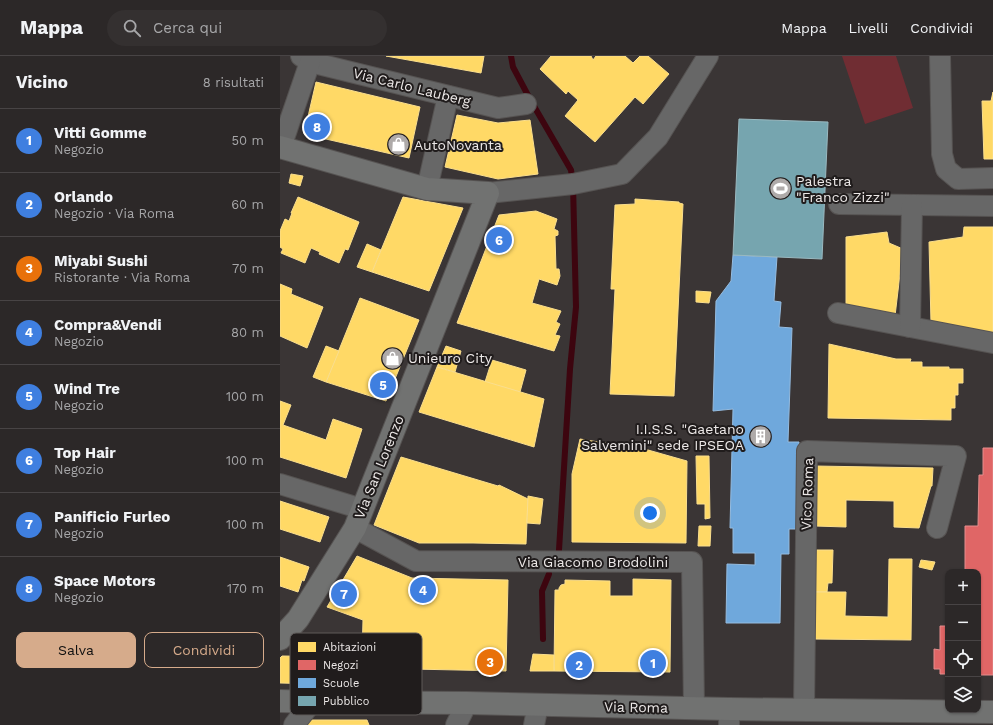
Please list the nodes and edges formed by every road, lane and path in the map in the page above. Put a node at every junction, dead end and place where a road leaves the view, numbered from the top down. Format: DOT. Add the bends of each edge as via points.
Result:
graph roads {
  1 [pos="708,56"];
  2 [pos="940,56"];
  3 [pos="305,59"];
  4 [pos="448,96"];
  5 [pos="526,104"];
  6 [pos="281,147"];
  7 [pos="993,178"];
  8 [pos="427,189"];
  9 [pos="488,193"];
  10 [pos="839,204"];
  11 [pos="912,205"];
  12 [pos="993,206"];
  13 [pos="838,313"];
  14 [pos="910,328"];
  15 [pos="993,344"];
  16 [pos="280,484"];
  17 [pos="358,518"];
  18 [pos="937,528"];
  19 [pos="280,639"];
  20 [pos="280,701"];
  21 [pos="290,701"];
  22 [pos="422,703"];
  23 [pos="467,703"];
  24 [pos="694,708"];
  25 [pos="804,710"];
  26 [pos="993,712"];
  27 [pos="302,715"];
  28 [pos="536,715"];
  29 [pos="729,717"];
  30 [pos="294,725"];
  31 [pos="456,725"];
  1 -- 9 [label="street" via="658,137 622,174 573,184"];
  2 -- 7 [label="street" via="942,154 946,169 958,179"];
  3 -- 4 [label="street, Via Carlo Lauberg"];
  3 -- 6 [label="street"];
  4 -- 5 [label="street, Via Carlo Lauberg" via="498,108"];
  4 -- 8 [label="street"];
  6 -- 8 [label="street"];
  8 -- 9 [label="street"];
  9 -- 17 [label="street, Via San Lorenzo"];
  10 -- 11 [label="street"];
  11 -- 12 [label="street"];
  11 -- 14 [label="street"];
  13 -- 14 [label="street"];
  14 -- 15 [label="street"];
  16 -- 17 [label="street"];
  17 -- 19 [label="street, Via San Lorenzo" via="298,619"];
  17 -- 24 [label="street, Via Giacomo Brodolini" via="416,561 692,562"];
  18 -- 25 [label="street, Vico Roma" via="956,456 808,451"];
  20 -- 21 [label="street, Via Roma"];
  22 -- 23 [label="street, Via Roma"];
  23 -- 28 [label="street, Via Roma"];
  23 -- 31 [label="street"];
  24 -- 28 [label="street, Via Roma"];
  24 -- 29 [label="street, Via Roma"];
  25 -- 26 [label="street, Via Roma"];
  25 -- 29 [label="street, Via Roma"];
  27 -- 30 [label="street"];
}
